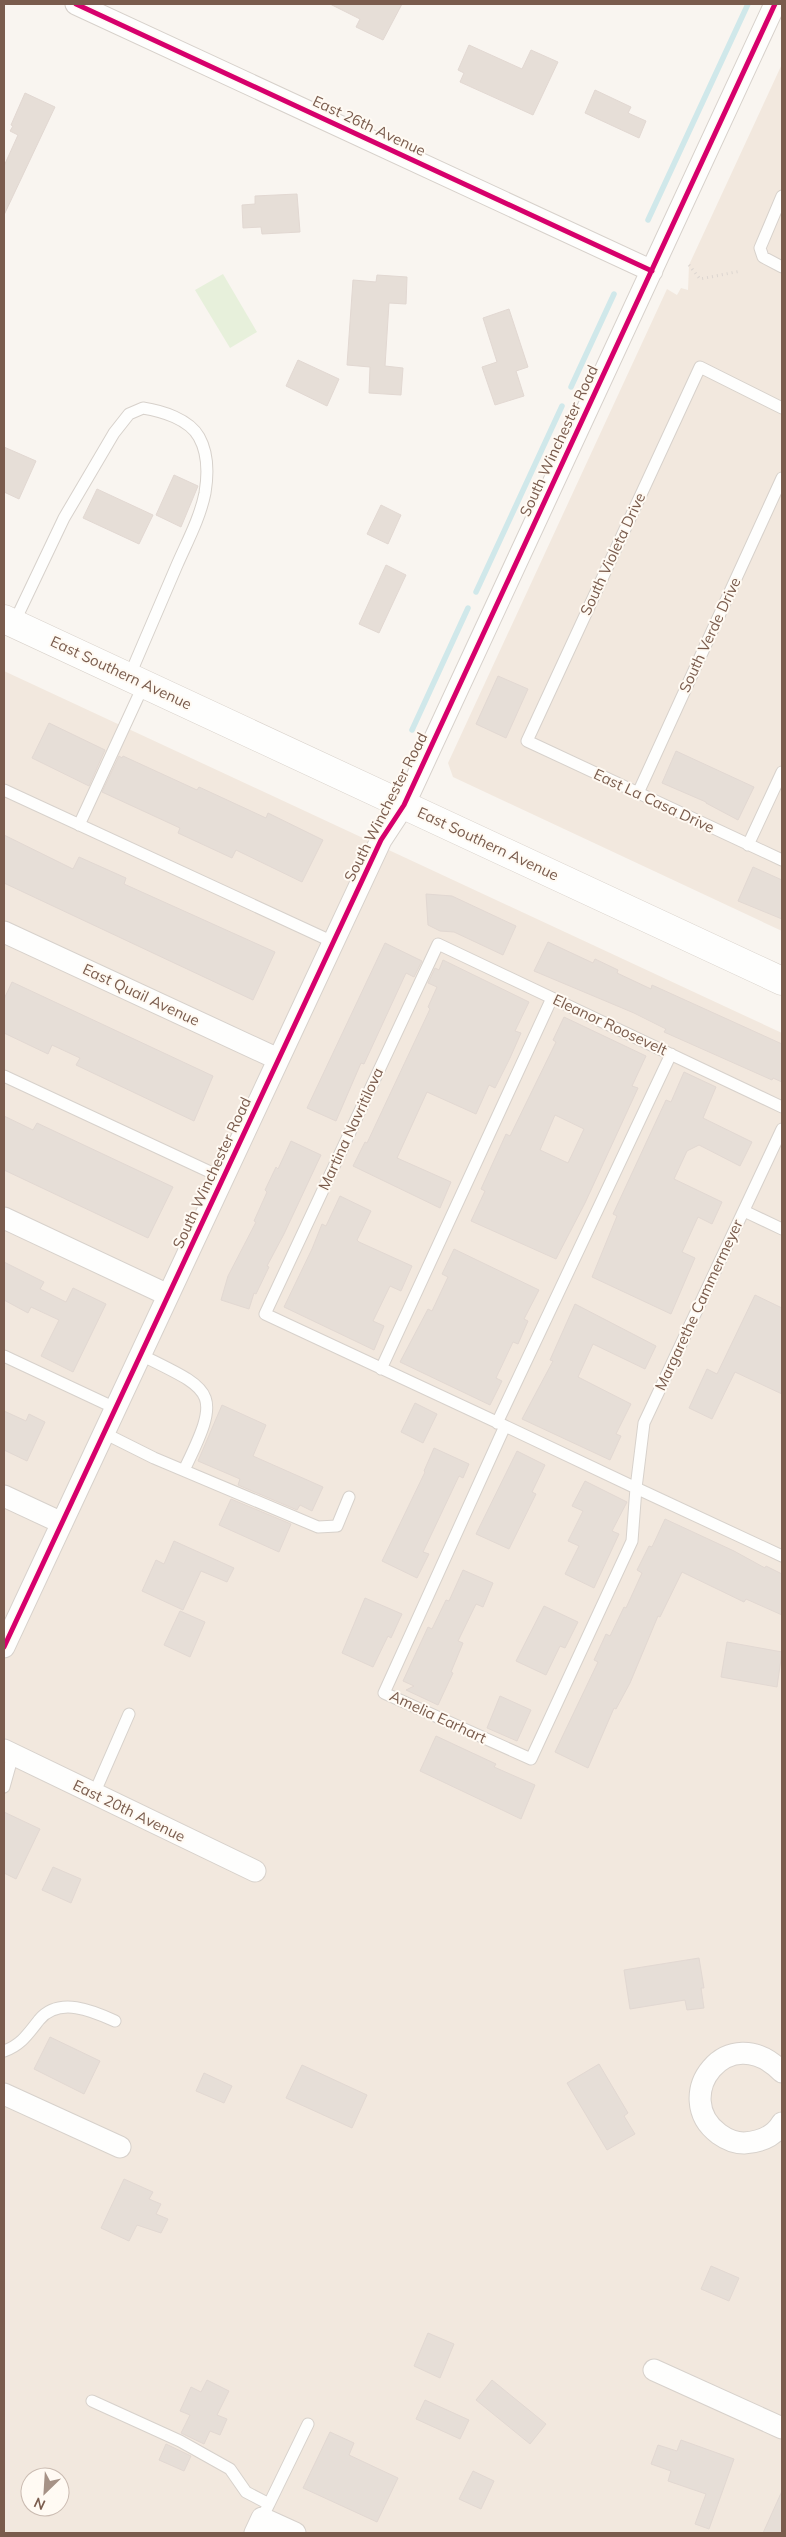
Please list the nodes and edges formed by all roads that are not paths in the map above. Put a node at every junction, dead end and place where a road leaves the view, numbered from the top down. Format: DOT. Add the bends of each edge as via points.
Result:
graph roads {
  1 [pos="76,4"];
  2 [pos="776,4"];
  3 [pos="782,196"];
  4 [pos="782,267"];
  5 [pos="652,271"];
  6 [pos="782,408"];
  7 [pos="782,478"];
  8 [pos="9,621"];
  9 [pos="136,681"];
  10 [pos="526,741"];
  11 [pos="782,772"];
  12 [pos="4,790"];
  13 [pos="638,793"];
  14 [pos="404,805"];
  15 [pos="79,825"];
  16 [pos="748,845"];
  17 [pos="782,860"];
  18 [pos="4,932"];
  19 [pos="333,942"];
  20 [pos="438,944"];
  21 [pos="782,981"];
  22 [pos="552,998"];
  23 [pos="671,1054"];
  24 [pos="278,1059"];
  25 [pos="4,1076"];
  26 [pos="782,1107"];
  27 [pos="782,1129"];
  28 [pos="223,1178"];
  29 [pos="744,1211"];
  30 [pos="4,1218"];
  31 [pos="782,1229"];
  32 [pos="168,1295"];
  33 [pos="141,1355"];
  34 [pos="4,1356"];
  35 [pos="381,1369"];
  36 [pos="115,1408"];
  37 [pos="501,1424"];
  38 [pos="104,1433"];
  39 [pos="184,1470"];
  40 [pos="636,1488"];
  41 [pos="4,1496"];
  42 [pos="349,1497"];
  43 [pos="62,1523"];
  44 [pos="782,1556"];
  45 [pos="4,1645"];
  46 [pos="129,1714"];
  47 [pos="8,1752"];
  48 [pos="4,1787"];
  49 [pos="94,1794"];
  50 [pos="255,1872"];
  51 [pos="116,2021"];
  52 [pos="4,2050"];
  53 [pos="782,2072"];
  54 [pos="4,2094"];
  55 [pos="782,2123"];
  56 [pos="120,2147"];
  57 [pos="654,2370"];
  58 [pos="92,2401"];
  59 [pos="308,2424"];
  60 [pos="782,2428"];
  61 [pos="262,2519"];
  62 [pos="295,2533"];
  1 -- 5 [label="street, East 26th Avenue"];
  2 -- 5 [label="street, South Winchester Road"];
  3 -- 4 [label="lane" via="760,252"];
  5 -- 14 [label="street, South Winchester Road"];
  6 -- 10 [label="lane, South Violeta Drive" via="700,367"];
  7 -- 13 [label="lane, South Verde Drive"];
  8 -- 9 [label="main road, East Southern Avenue"];
  8 -- 9 [label="lane" via="64,518 129,414 143,408 181,420 199,437 204,450 205,492"];
  9 -- 14 [label="main road, East Southern Avenue"];
  9 -- 15 [label="lane"];
  10 -- 13 [label="lane, East La Casa Drive"];
  11 -- 16 [label="lane"];
  12 -- 15 [label="lane"];
  13 -- 16 [label="lane, East La Casa Drive"];
  14 -- 19 [label="street, South Winchester Road" via="381,840"];
  14 -- 21 [label="main road, East Southern Avenue"];
  15 -- 19 [label="lane"];
  16 -- 17 [label="lane, East La Casa Drive"];
  18 -- 24 [label="street, East Quail Avenue"];
  19 -- 24 [label="street, South Winchester Road"];
  20 -- 22 [label="lane, Eleanor Roosevelt"];
  20 -- 35 [label="lane, Martina Navritilova" via="265,1314"];
  22 -- 23 [label="lane, Eleanor Roosevelt"];
  22 -- 35 [label="lane"];
  23 -- 26 [label="lane, Eleanor Roosevelt"];
  23 -- 37 [label="lane"];
  24 -- 28 [label="street, South Winchester Road"];
  25 -- 28 [label="lane"];
  27 -- 29 [label="lane, Margarethe Cammermeyer"];
  28 -- 32 [label="street, South Winchester Road"];
  29 -- 31 [label="lane"];
  29 -- 40 [label="lane, Margarethe Cammermeyer" via="644,1423"];
  30 -- 32 [label="street"];
  32 -- 33 [label="street, South Winchester Road"];
  33 -- 36 [label="street, South Winchester Road"];
  33 -- 39 [label="lane" via="184,1376 202,1389 208,1401 207,1417"];
  34 -- 36 [label="lane"];
  35 -- 37 [label="lane"];
  36 -- 38 [label="street, South Winchester Road"];
  37 -- 40 [label="lane"];
  37 -- 40 [label="lane, Amelia Earhart" via="384,1693 531,1759 632,1541"];
  38 -- 39 [label="lane"];
  38 -- 43 [label="street, South Winchester Road"];
  39 -- 42 [label="lane" via="318,1527 337,1526"];
  40 -- 44 [label="lane"];
  41 -- 43 [label="street"];
  43 -- 45 [label="street, South Winchester Road"];
  46 -- 49 [label="lane"];
  47 -- 48 [label="lane"];
  47 -- 49 [label="street, East 20th Avenue"];
  49 -- 50 [label="street, East 20th Avenue"];
  51 -- 52 [label="lane" via="90,2010 68,2007 51,2011 40,2018 23,2041"];
  53 -- 55 [label="street" via="759,2055 730,2055 707,2074 701,2087 700,2102 712,2129 739,2143 768,2137"];
  54 -- 56 [label="street"];
  57 -- 60 [label="street"];
  58 -- 61 [label="lane" via="180,2441 230,2469"];
  59 -- 61 [label="lane"];
  61 -- 62 [label="street"];
}
